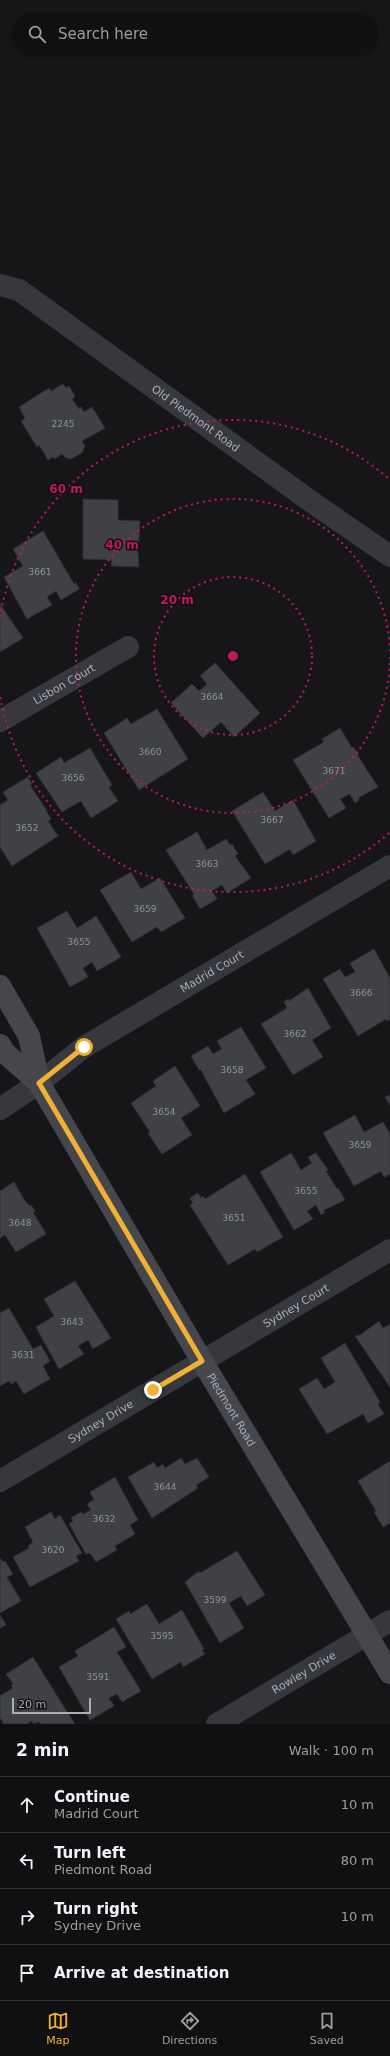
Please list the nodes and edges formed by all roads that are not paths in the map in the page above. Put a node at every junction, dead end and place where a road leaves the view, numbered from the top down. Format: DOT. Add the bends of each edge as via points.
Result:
graph roads {
  1 [pos="0,285"];
  2 [pos="390,556"];
  3 [pos="128,647"];
  4 [pos="0,721"];
  5 [pos="390,866"];
  6 [pos="0,986"];
  7 [pos="0,1045"];
  8 [pos="39,1083"];
  9 [pos="0,1109"];
  10 [pos="390,1250"];
  11 [pos="202,1361"];
  12 [pos="0,1481"];
  13 [pos="390,1621"];
  14 [pos="367,1635"];
  15 [pos="390,1673"];
  16 [pos="217,1724"];
  1 -- 2 [label="street, Old Piedmont Road" via="18,290"];
  3 -- 4 [label="street, Lisbon Court"];
  5 -- 8 [label="street, Madrid Court" via="84,1047"];
  6 -- 8 [label="main road, Piedmont Road" via="29,1036"];
  7 -- 8 [label="main road, Piedmont Road"];
  8 -- 9 [label="street, Madrid Court"];
  8 -- 11 [label="main road, Piedmont Road"];
  10 -- 11 [label="street, Sydney Court"];
  11 -- 12 [label="street, Sydney Drive"];
  11 -- 14 [label="main road, Piedmont Road"];
  13 -- 14 [label="street, Rowley Drive"];
  14 -- 15 [label="main road, Piedmont Road"];
  14 -- 16 [label="street, Rowley Drive"];
}
